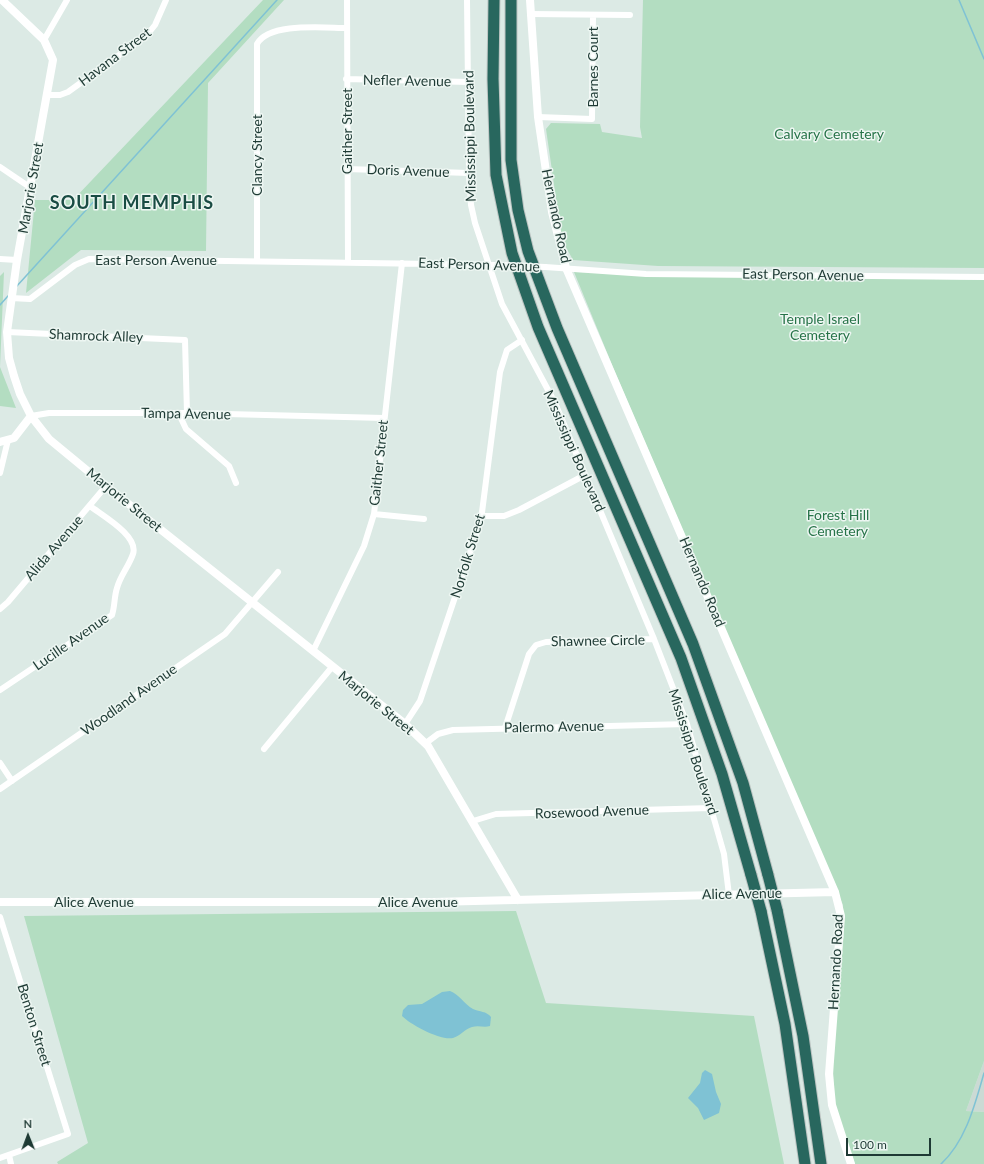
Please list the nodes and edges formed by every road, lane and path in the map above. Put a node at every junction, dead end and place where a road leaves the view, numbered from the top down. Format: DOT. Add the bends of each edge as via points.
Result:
graph roads {
  1 [pos="2,0"];
  2 [pos="67,0"];
  3 [pos="166,0"];
  4 [pos="347,0"];
  5 [pos="467,0"];
  6 [pos="494,0"];
  7 [pos="511,0"];
  8 [pos="530,0"];
  9 [pos="530,14"];
  10 [pos="593,15"];
  11 [pos="630,15"];
  12 [pos="347,28"];
  13 [pos="44,40"];
  14 [pos="346,79"];
  15 [pos="468,82"];
  16 [pos="47,95"];
  17 [pos="538,117"];
  18 [pos="0,167"];
  19 [pos="347,169"];
  20 [pos="469,173"];
  21 [pos="31,188"];
  22 [pos="0,259"];
  23 [pos="18,260"];
  24 [pos="257,260"];
  25 [pos="348,262"];
  26 [pos="402,263"];
  27 [pos="488,265"];
  28 [pos="566,268"];
  29 [pos="984,277"];
  30 [pos="11,298"];
  31 [pos="7,332"];
  32 [pos="522,340"];
  33 [pos="187,413"];
  34 [pos="179,414"];
  35 [pos="31,416"];
  36 [pos="384,418"];
  37 [pos="4,441"];
  38 [pos="0,474"];
  39 [pos="585,475"];
  40 [pos="236,483"];
  41 [pos="106,486"];
  42 [pos="90,506"];
  43 [pos="374,514"];
  44 [pos="482,516"];
  45 [pos="424,518"];
  46 [pos="278,572"];
  47 [pos="251,603"];
  48 [pos="0,608"];
  49 [pos="654,639"];
  50 [pos="313,651"];
  51 [pos="332,667"];
  52 [pos="0,690"];
  53 [pos="405,724"];
  54 [pos="687,724"];
  55 [pos="505,728"];
  56 [pos="426,743"];
  57 [pos="264,748"];
  58 [pos="0,763"];
  59 [pos="12,781"];
  60 [pos="0,789"];
  61 [pos="711,808"];
  62 [pos="473,821"];
  63 [pos="835,892"];
  64 [pos="729,895"];
  65 [pos="518,900"];
  66 [pos="0,902"];
  67 [pos="0,917"];
  68 [pos="9,1155"];
  69 [pos="0,1158"];
  70 [pos="11,1164"];
  71 [pos="805,1164"];
  72 [pos="821,1164"];
  73 [pos="851,1164"];
  1 -- 13 [label="street, Marjorie Street"];
  2 -- 13 [label="street"];
  3 -- 16 [label="street, Havana Street" via="155,25 147,35 68,92"];
  4 -- 12 [label="street, Gaither Street"];
  5 -- 15 [label="street, Mississippi Boulevard"];
  6 -- 71 [label="highway, bridge" via="492,79 496,176 512,253 546,345 681,658 722,774 761,911 786,1030"];
  7 -- 72 [label="highway, bridge" via="511,160 517,204 528,251 557,328 693,644 743,783 777,910 802,1030"];
  8 -- 9 [label="street, Hernando Road"];
  9 -- 10 [label="street"];
  9 -- 17 [label="street, Hernando Road"];
  10 -- 11 [label="street"];
  10 -- 17 [label="street, Barnes Court" via="592,119"];
  12 -- 14 [label="street, Gaither Street"];
  12 -- 24 [label="street, Clancy Street" via="277,30 260,39 256,49"];
  13 -- 16 [label="street, Marjorie Street" via="52,60"];
  14 -- 15 [label="street, Nefler Avenue"];
  14 -- 19 [label="street, Gaither Street"];
  15 -- 20 [label="street, Mississippi Boulevard"];
  16 -- 21 [label="street, Marjorie Street"];
  17 -- 28 [label="street, Hernando Road" via="552,212"];
  18 -- 21 [label="street"];
  19 -- 20 [label="street, Doris Avenue"];
  19 -- 25 [label="street, Gaither Street"];
  20 -- 27 [label="street, Mississippi Boulevard" via="471,206"];
  21 -- 23 [label="street, Marjorie Street"];
  22 -- 23 [label="street"];
  23 -- 30 [label="street, Marjorie Street"];
  24 -- 25 [label="street, East Person Avenue"];
  24 -- 30 [label="street, East Person Avenue" via="89,259 75,265 30,299"];
  25 -- 26 [label="street, East Person Avenue"];
  26 -- 27 [label="street, East Person Avenue"];
  26 -- 36 [label="street, Gaither Street"];
  27 -- 28 [label="street, East Person Avenue, bridge"];
  27 -- 32 [label="street, Mississippi Boulevard" via="502,304"];
  28 -- 29 [label="street, East Person Avenue" via="646,274"];
  28 -- 63 [label="street, Hernando Road"];
  30 -- 31 [label="street, Marjorie Street"];
  31 -- 33 [label="street, Shamrock Alley" via="185,340"];
  31 -- 35 [label="street, Marjorie Street" via="9,358 14,376"];
  32 -- 39 [label="street, Mississippi Boulevard" via="554,403"];
  32 -- 44 [label="street, Norfolk Street" via="507,350 500,372"];
  33 -- 34 [label="street, Tampa Avenue"];
  33 -- 36 [label="street, Tampa Avenue"];
  34 -- 35 [label="street, Tampa Avenue" via="49,413"];
  34 -- 40 [label="street" via="186,429 229,466"];
  35 -- 37 [label="street" via="14,438"];
  35 -- 41 [label="street, Marjorie Street" via="49,439"];
  36 -- 43 [label="street, Gaither Street"];
  37 -- 38 [label="street"];
  39 -- 44 [label="street" via="504,516"];
  39 -- 49 [label="street, Mississippi Boulevard"];
  41 -- 42 [label="street, Alida Avenue"];
  41 -- 47 [label="street, Marjorie Street"];
  42 -- 48 [label="street, Alida Avenue"];
  42 -- 52 [label="street, Lucille Avenue" via="124,533 134,546 133,554 116,589 112,615"];
  43 -- 45 [label="street"];
  43 -- 50 [label="street, Gaither Street" via="364,546"];
  44 -- 53 [label="street, Norfolk Street" via="420,701"];
  46 -- 47 [label="street, Woodland Avenue"];
  47 -- 50 [label="street, Marjorie Street"];
  47 -- 59 [label="street, Woodland Avenue" via="225,634"];
  49 -- 54 [label="street, Mississippi Boulevard"];
  49 -- 55 [label="street, Shawnee Circle" via="550,642 536,645 529,654"];
  50 -- 51 [label="street, Marjorie Street"];
  51 -- 53 [label="street, Marjorie Street"];
  51 -- 57 [label="street"];
  53 -- 56 [label="street, Marjorie Street"];
  54 -- 55 [label="street, Palermo Avenue"];
  54 -- 61 [label="street, Mississippi Boulevard"];
  55 -- 56 [label="street, Palermo Avenue" via="445,731"];
  56 -- 62 [label="street, Marjorie Street"];
  58 -- 59 [label="street"];
  59 -- 60 [label="street, Woodland Avenue"];
  61 -- 62 [label="street, Rosewood Avenue" via="496,814"];
  61 -- 64 [label="street, Mississippi Boulevard" via="724,854"];
  62 -- 65 [label="street, Marjorie Street"];
  63 -- 64 [label="street, Alice Avenue"];
  63 -- 73 [label="street, Hernando Road" via="841,916 829,1074 832,1105"];
  64 -- 65 [label="street, Alice Avenue"];
  65 -- 66 [label="street, Alice Avenue"];
  67 -- 68 [label="street, Benton Street" via="68,1134"];
  68 -- 69 [label="street"];
  68 -- 70 [label="street"];
}
